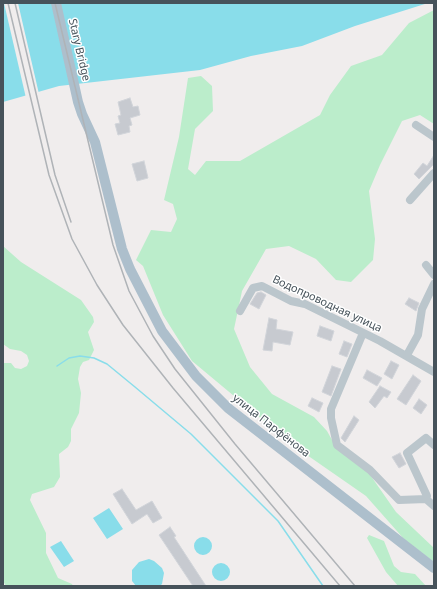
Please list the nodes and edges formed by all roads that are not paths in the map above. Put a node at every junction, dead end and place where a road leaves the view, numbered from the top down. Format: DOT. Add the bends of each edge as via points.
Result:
graph roads {
  1 [pos="56,3"];
  2 [pos="416,125"];
  3 [pos="434,137"];
  4 [pos="434,173"];
  5 [pos="410,200"];
  6 [pos="426,265"];
  7 [pos="130,270"];
  8 [pos="434,275"];
  9 [pos="434,284"];
  10 [pos="240,310"];
  11 [pos="363,333"];
  12 [pos="407,355"];
  13 [pos="434,372"];
  14 [pos="434,445"];
  15 [pos="426,499"];
  16 [pos="434,506"];
  17 [pos="434,568"];
  1 -- 7 [label="main road, Stary Bridge" via="78,102 94,137 117,233"];
  2 -- 3 [label="street"];
  4 -- 5 [label="street"];
  6 -- 8 [label="street"];
  7 -- 17 [label="main road, улица Парфёнова" via="162,331 184,362 212,393 248,424"];
  9 -- 12 [label="street" via="422,309 418,335"];
  10 -- 11 [label="street, Водопроводная улица" via="253,288 262,286"];
  11 -- 12 [label="street, Водопроводная улица"];
  11 -- 15 [label="street" via="331,409 335,442 370,470 399,500"];
  12 -- 13 [label="street, Водопроводная улица"];
  14 -- 15 [label="street" via="426,438 407,453"];
  15 -- 16 [label="street"];
}
